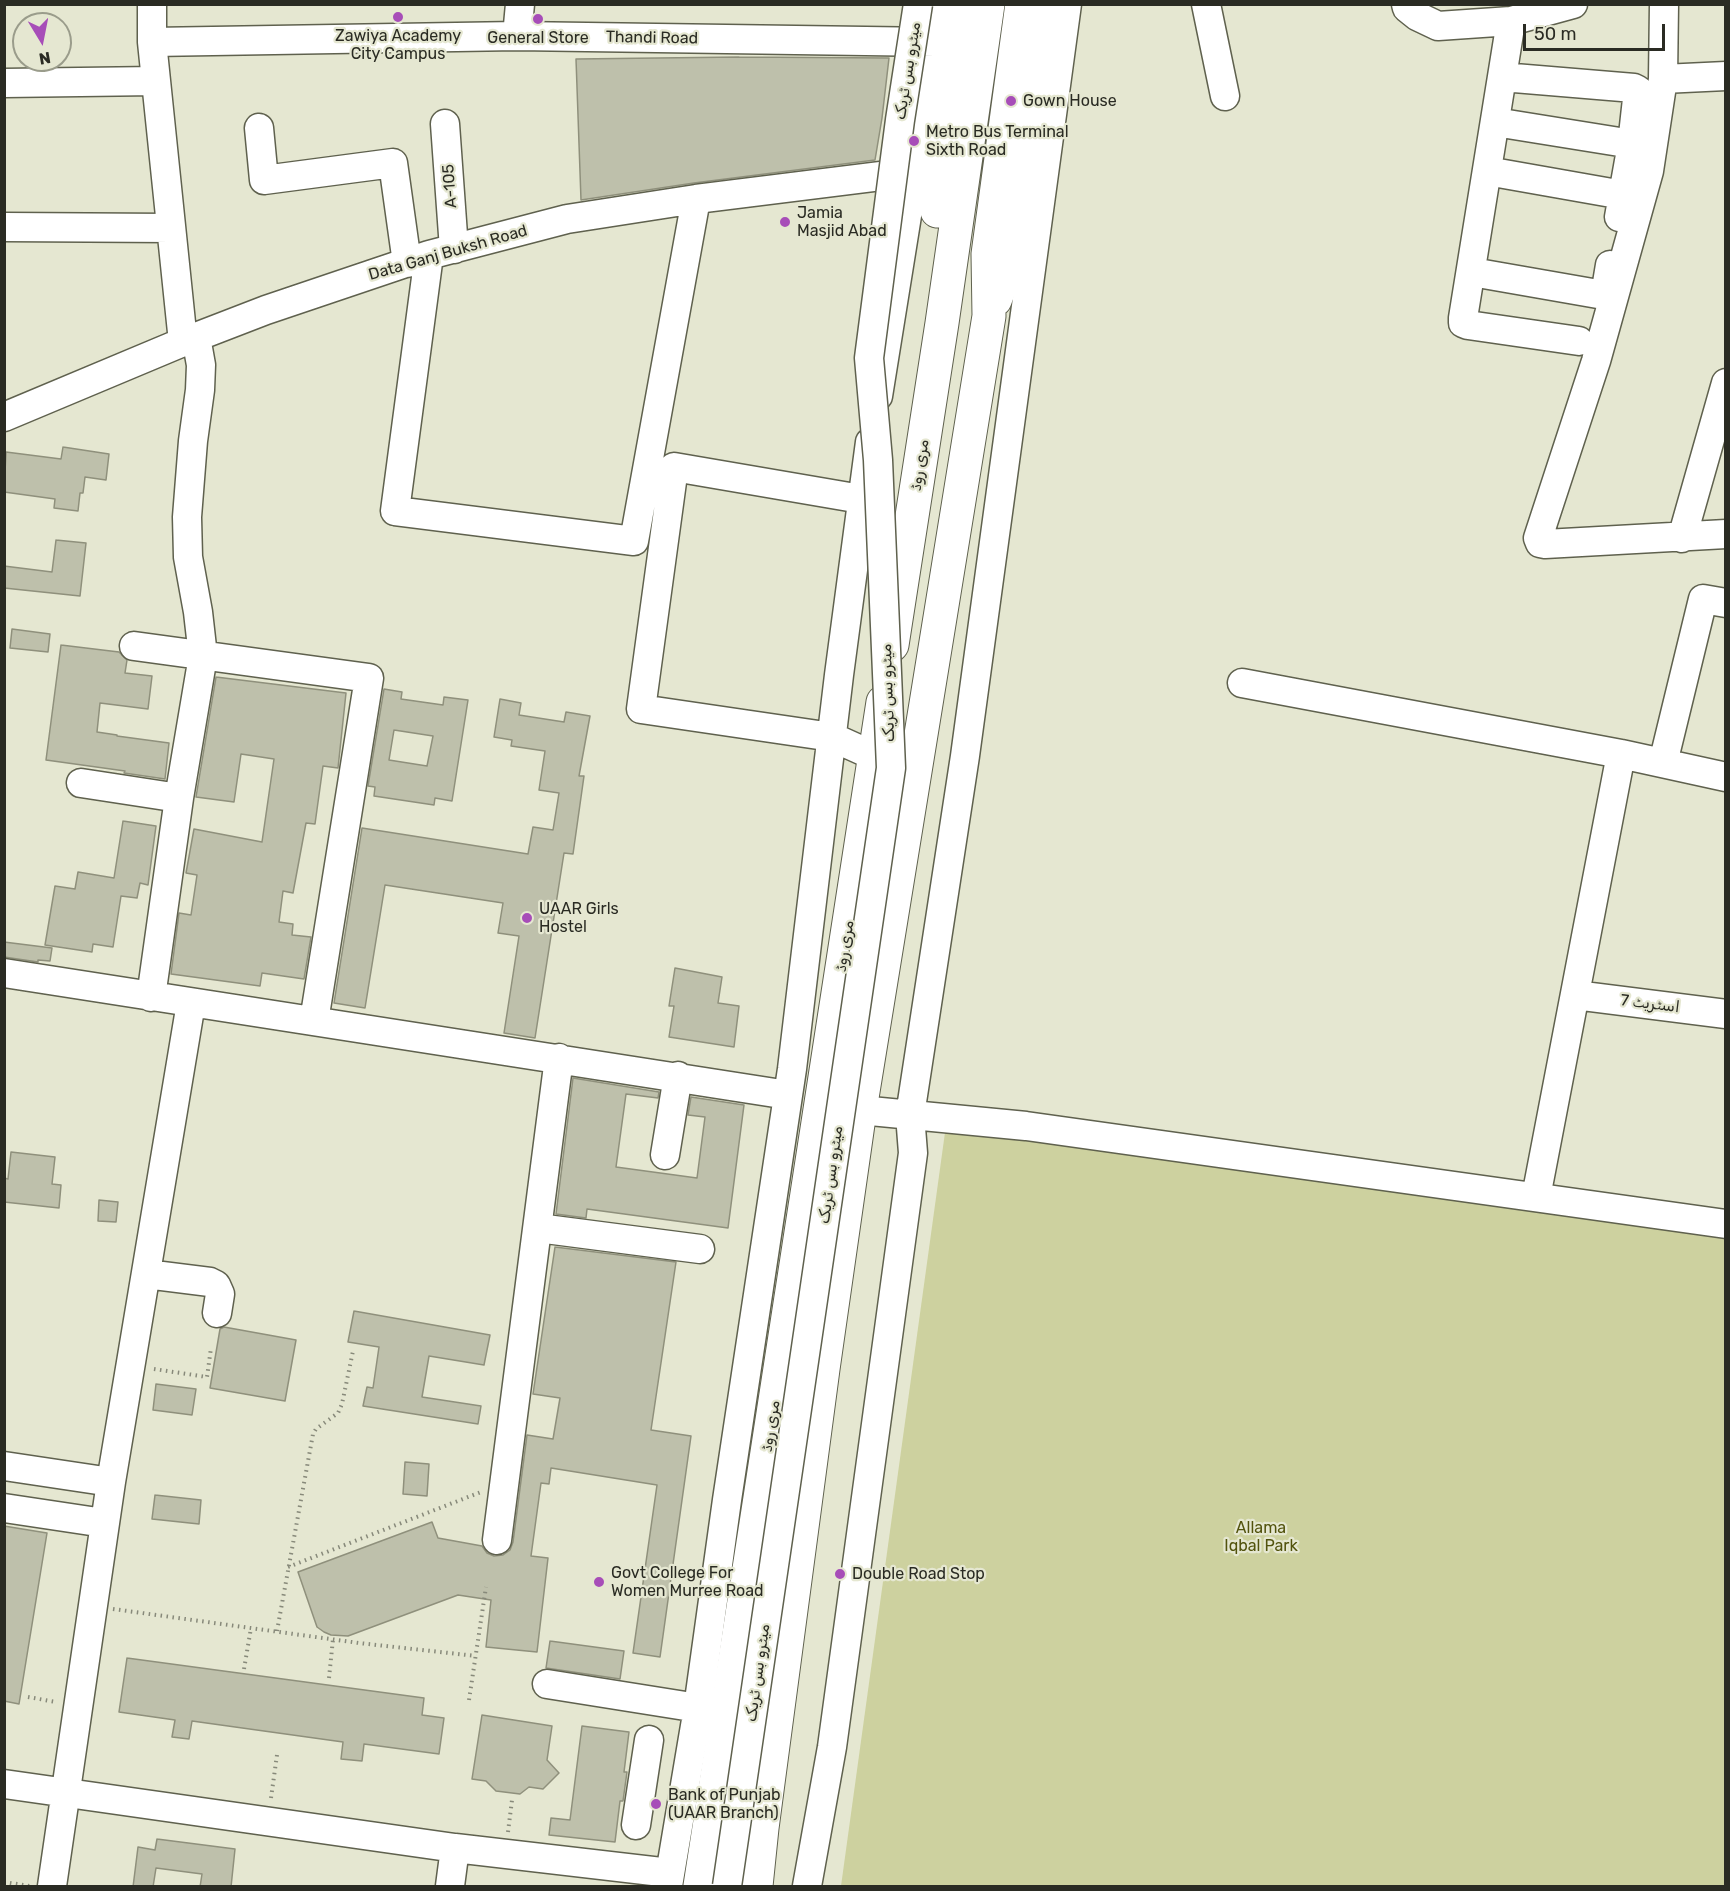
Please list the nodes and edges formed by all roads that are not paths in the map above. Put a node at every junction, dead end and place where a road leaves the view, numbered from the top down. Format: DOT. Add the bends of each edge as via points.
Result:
graph roads {
  1 [pos="152,4"];
  2 [pos="520,4"];
  3 [pos="918,4"];
  4 [pos="940,4"];
  5 [pos="952,4"];
  6 [pos="963,4"];
  7 [pos="988,4"];
  8 [pos="1022,4"];
  9 [pos="1049,4"];
  10 [pos="1068,4"];
  11 [pos="1206,4"];
  12 [pos="1406,4"];
  13 [pos="1574,4"];
  14 [pos="1664,4"];
  15 [pos="1511,21"];
  16 [pos="517,36"];
  17 [pos="152,42"];
  18 [pos="935,42"];
  19 [pos="1725,76"];
  20 [pos="1502,77"];
  21 [pos="1663,79"];
  22 [pos="156,81"];
  23 [pos="4,83"];
  24 [pos="1226,96"];
  25 [pos="1495,122"];
  26 [pos="445,124"];
  27 [pos="259,128"];
  28 [pos="1632,144"];
  29 [pos="1487,171"];
  30 [pos="913,172"];
  31 [pos="1623,195"];
  32 [pos="696,199"];
  33 [pos="4,227"];
  34 [pos="171,228"];
  35 [pos="430,256"];
  36 [pos="1472,272"];
  37 [pos="989,316"];
  38 [pos="942,323"];
  39 [pos="190,340"];
  40 [pos="1579,341"];
  41 [pos="1725,383"];
  42 [pos="4,417"];
  43 [pos="878,459"];
  44 [pos="861,498"];
  45 [pos="1725,534"];
  46 [pos="1682,538"];
  47 [pos="1725,603"];
  48 [pos="134,646"];
  49 [pos="203,652"];
  50 [pos="1242,683"];
  51 [pos="832,737"];
  52 [pos="1621,754"];
  53 [pos="874,756"];
  54 [pos="1663,763"];
  55 [pos="1725,777"];
  56 [pos="81,783"];
  57 [pos="179,798"];
  58 [pos="6,982"];
  59 [pos="1575,995"];
  60 [pos="151,997"];
  61 [pos="191,1003"];
  62 [pos="1725,1014"];
  63 [pos="314,1021"];
  64 [pos="559,1058"];
  65 [pos="678,1076"];
  66 [pos="788,1095"];
  67 [pos="860,1110"];
  68 [pos="910,1115"];
  69 [pos="665,1155"];
  70 [pos="1536,1197"];
  71 [pos="1725,1224"];
  72 [pos="538,1228"];
  73 [pos="699,1249"];
  74 [pos="146,1274"];
  75 [pos="217,1313"];
  76 [pos="4,1467"];
  77 [pos="111,1482"];
  78 [pos="4,1508"];
  79 [pos="105,1523"];
  80 [pos="497,1540"];
  81 [pos="547,1684"];
  82 [pos="698,1708"];
  83 [pos="688,1759"];
  84 [pos="4,1784"];
  85 [pos="699,1792"];
  86 [pos="64,1794"];
  87 [pos="636,1825"];
  88 [pos="762,1828"];
  89 [pos="455,1848"];
  90 [pos="669,1880"];
  91 [pos="52,1887"];
  92 [pos="450,1887"];
  93 [pos="700,1887"];
  94 [pos="727,1887"];
  95 [pos="756,1887"];
  96 [pos="776,1887"];
  97 [pos="807,1887"];
  1 -- 17 [label="street"];
  2 -- 16 [label="street"];
  3 -- 43 [label="street, میٹرو بس ٹریک, bridge" via="869,358"];
  4 -- 18 [label="street"];
  5 -- 43 [label="street, میٹرو بس ٹریک" via="900,372"];
  6 -- 38 [label="main road" via="945,129 933,258"];
  7 -- 38 [label="main road, مری روڈ"];
  8 -- 37 [label="main road" via="988,254"];
  9 -- 37 [label="main road" via="1013,253"];
  10 -- 68 [label="street" via="965,756"];
  11 -- 24 [label="street"];
  12 -- 15 [label="street" via="1417,16 1438,26"];
  13 -- 15 [label="street"];
  14 -- 21 [label="street"];
  15 -- 20 [label="street"];
  16 -- 17 [label="street, Thandi Road"];
  16 -- 18 [label="street, Thandi Road"];
  17 -- 22 [label="street"];
  18 -- 30 [label="street"];
  19 -- 21 [label="street"];
  20 -- 25 [label="street"];
  20 -- 28 [label="street" via="1638,90"];
  21 -- 46 [label="street" via="1649,171 1596,361 1538,538 1545,544"];
  22 -- 23 [label="street"];
  22 -- 34 [label="street"];
  25 -- 28 [label="street"];
  25 -- 29 [label="street"];
  26 -- 35 [label="street, A-105"];
  27 -- 35 [label="street" via="264,180 393,163"];
  28 -- 31 [label="street"];
  29 -- 31 [label="street"];
  29 -- 36 [label="street"];
  30 -- 32 [label="street, Data Ganj Buksh Road"];
  30 -- 44 [label="street"];
  31 -- 36 [label="street" via="1603,293"];
  32 -- 35 [label="street, Data Ganj Buksh Road" via="567,219"];
  32 -- 35 [label="street" via="634,541 395,511"];
  33 -- 34 [label="street"];
  34 -- 39 [label="street"];
  35 -- 39 [label="street, Data Ganj Buksh Road" via="266,310"];
  36 -- 40 [label="street" via="1463,323"];
  37 -- 67 [label="main road"];
  38 -- 53 [label="main road, مری روڈ"];
  39 -- 42 [label="street, Data Ganj Buksh Road"];
  39 -- 49 [label="street" via="201,365 187,517"];
  41 -- 46 [label="street"];
  43 -- 94 [label="street, میٹرو بس ٹریک, bridge" via="891,768"];
  44 -- 51 [label="street"];
  44 -- 51 [label="street" via="674,467 641,708"];
  45 -- 46 [label="street"];
  47 -- 54 [label="street" via="1703,599"];
  48 -- 49 [label="street"];
  49 -- 57 [label="street"];
  49 -- 63 [label="street" via="369,678"];
  50 -- 52 [label="street"];
  51 -- 53 [label="street"];
  51 -- 66 [label="street"];
  52 -- 54 [label="street"];
  52 -- 59 [label="street"];
  53 -- 85 [label="main road, مری روڈ"];
  54 -- 55 [label="street"];
  56 -- 57 [label="street"];
  57 -- 60 [label="street"];
  58 -- 60 [label="street"];
  59 -- 62 [label="street, اسٹریٹ 7"];
  59 -- 70 [label="street"];
  60 -- 61 [label="street"];
  61 -- 63 [label="street"];
  61 -- 74 [label="street"];
  63 -- 64 [label="street"];
  64 -- 65 [label="street"];
  64 -- 72 [label="street"];
  65 -- 66 [label="street"];
  65 -- 69 [label="street"];
  66 -- 82 [label="street"];
  67 -- 68 [label="street"];
  67 -- 88 [label="main road"];
  68 -- 70 [label="street" via="1026,1126"];
  68 -- 97 [label="street" via="913,1153 832,1747"];
  70 -- 71 [label="street"];
  72 -- 73 [label="street"];
  72 -- 80 [label="street"];
  74 -- 75 [label="street" via="216,1285"];
  74 -- 77 [label="street"];
  76 -- 77 [label="street"];
  77 -- 79 [label="street"];
  78 -- 79 [label="street"];
  79 -- 86 [label="street"];
  81 -- 82 [label="street"];
  82 -- 83 [label="street"];
  83 -- 85 [label="street"];
  83 -- 87 [label="street" via="648,1746"];
  84 -- 86 [label="street"];
  85 -- 90 [label="street"];
  85 -- 93 [label="main road, مری روڈ"];
  86 -- 89 [label="street"];
  86 -- 91 [label="street"];
  88 -- 95 [label="main road"];
  88 -- 96 [label="main road"];
  89 -- 90 [label="street"];
  89 -- 92 [label="street"];
}
